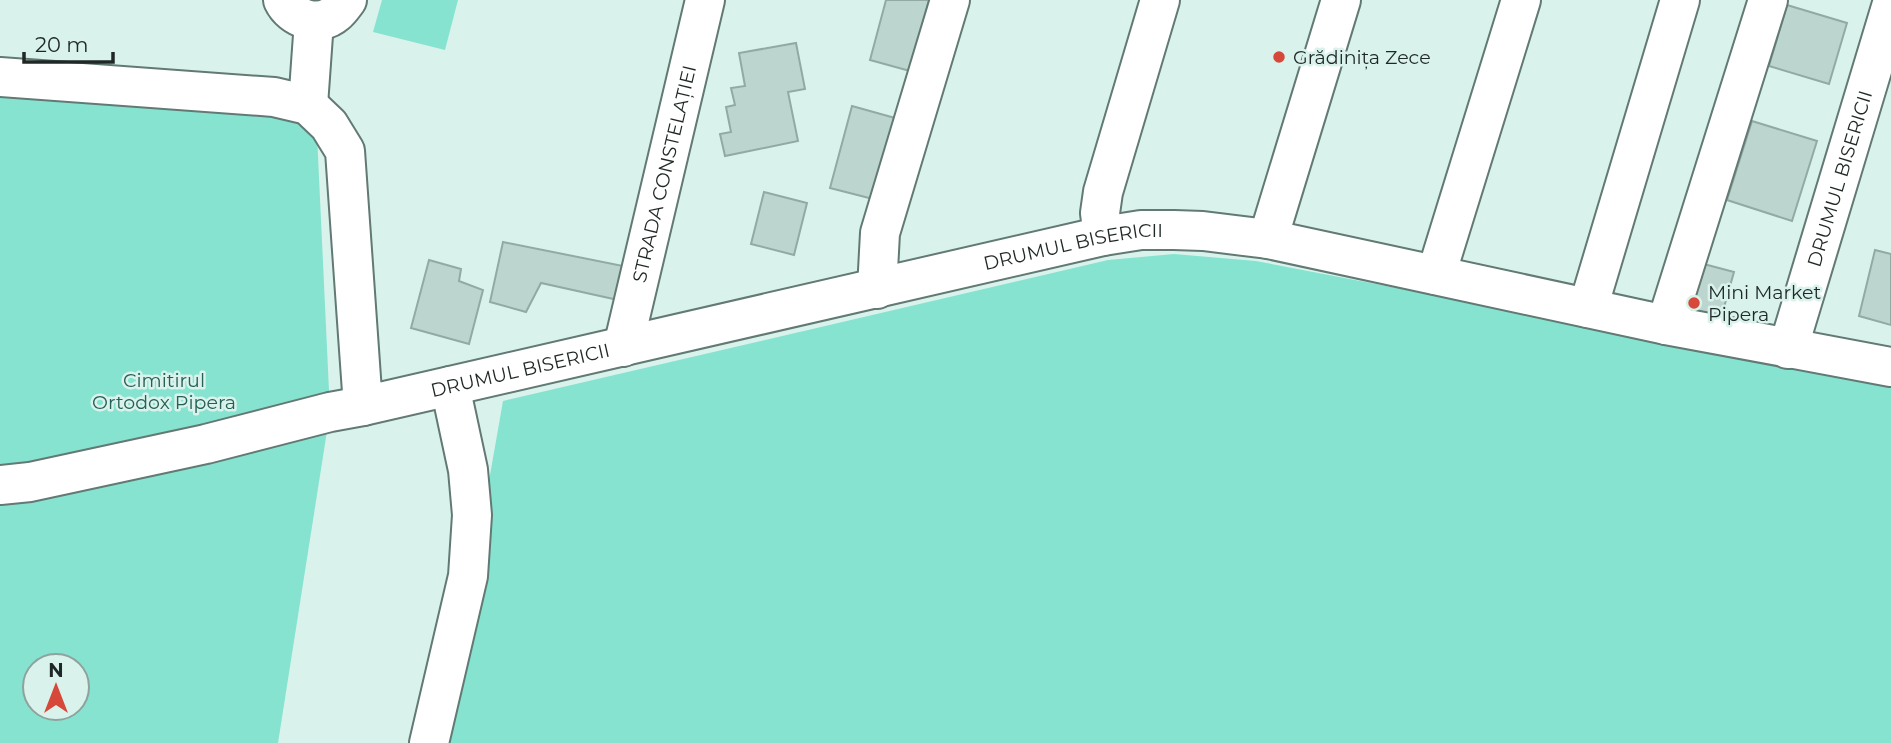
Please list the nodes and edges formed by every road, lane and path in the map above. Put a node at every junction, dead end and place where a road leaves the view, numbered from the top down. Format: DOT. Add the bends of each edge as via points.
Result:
graph roads {
  1 [pos="282,0"];
  2 [pos="347,0"];
  3 [pos="705,0"];
  4 [pos="950,0"];
  5 [pos="1160,0"];
  6 [pos="1341,0"];
  7 [pos="1521,0"];
  8 [pos="1680,0"];
  9 [pos="1768,0"];
  10 [pos="1891,7"];
  11 [pos="314,21"];
  12 [pos="0,77"];
  13 [pos="308,105"];
  14 [pos="1103,236"];
  15 [pos="1268,239"];
  16 [pos="1436,275"];
  17 [pos="877,289"];
  18 [pos="1588,308"];
  19 [pos="1666,325"];
  20 [pos="623,347"];
  21 [pos="1788,349"];
  22 [pos="1891,367"];
  23 [pos="450,386"];
  24 [pos="346,409"];
  25 [pos="0,485"];
  26 [pos="429,743"];
  1 -- 11 [label="street" via="293,13"];
  2 -- 11 [label="street" via="335,15"];
  3 -- 20 [label="street, STRADA CONSTELAȚIEI"];
  4 -- 17 [label="street" via="880,233"];
  5 -- 14 [label="street" via="1103,192"];
  6 -- 15 [label="street"];
  7 -- 16 [label="street"];
  8 -- 18 [label="street"];
  9 -- 19 [label="street"];
  10 -- 21 [label="street, DRUMUL BISERICII"];
  11 -- 13 [label="street"];
  12 -- 13 [label="street" via="274,97"];
  13 -- 24 [label="street" via="329,125 345,151"];
  14 -- 15 [label="street, DRUMUL BISERICII" via="1174,230"];
  14 -- 17 [label="street, DRUMUL BISERICII"];
  15 -- 16 [label="street, DRUMUL BISERICII"];
  16 -- 18 [label="street, DRUMUL BISERICII"];
  17 -- 20 [label="street, DRUMUL BISERICII"];
  18 -- 19 [label="street, DRUMUL BISERICII"];
  19 -- 21 [label="street, DRUMUL BISERICII"];
  20 -- 23 [label="street, DRUMUL BISERICII"];
  21 -- 22 [label="street, DRUMUL BISERICII"];
  23 -- 24 [label="street, DRUMUL BISERICII"];
  23 -- 26 [label="street" via="468,470 472,515 468,576"];
  24 -- 25 [label="street, DRUMUL BISERICII" via="206,444"];
}
